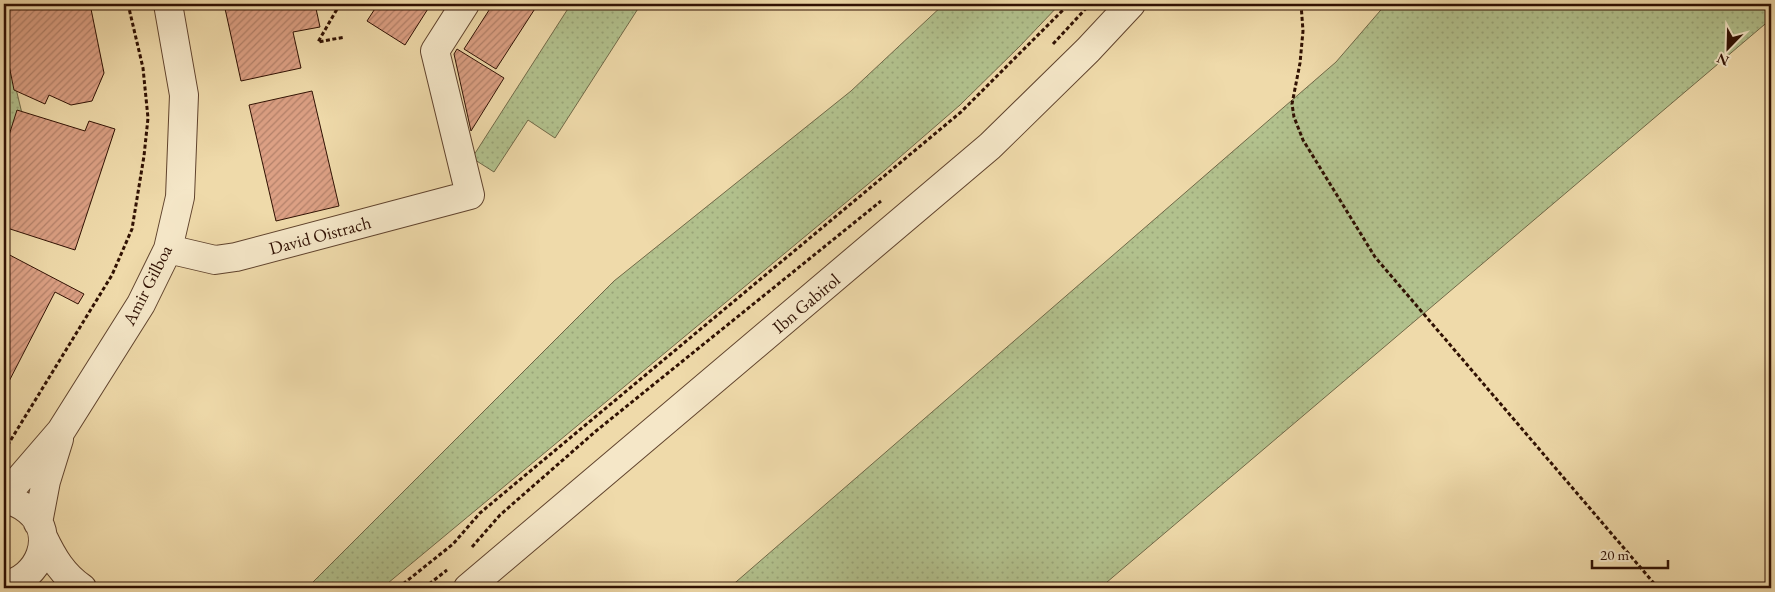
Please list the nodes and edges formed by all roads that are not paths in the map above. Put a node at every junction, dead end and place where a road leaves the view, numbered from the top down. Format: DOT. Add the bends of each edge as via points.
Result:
graph roads {
  1 [pos="168,4"];
  2 [pos="465,4"];
  3 [pos="1131,4"];
  4 [pos="168,249"];
  5 [pos="61,431"];
  6 [pos="4,498"];
  7 [pos="41,530"];
  8 [pos="15,586"];
  9 [pos="82,588"];
  10 [pos="468,588"];
  1 -- 4 [label="street, Amir Gilboa" via="184,95 180,197"];
  2 -- 4 [label="street, David Oistrach" via="435,51 470,195 236,257 215,260"];
  3 -- 10 [label="street, Ibn Gabirol" via="990,146"];
  4 -- 5 [label="street, Amir Gilboa" via="140,304"];
  5 -- 6 [label="street, Amir Gilboa"];
  5 -- 7 [label="street, Amir Gilboa" via="46,481"];
  6 -- 7 [label="street" via="30,510"];
  7 -- 8 [label="street, Amir Gilboa" via="42,552 36,566"];
  7 -- 9 [label="street" via="55,562 70,580"];
}
